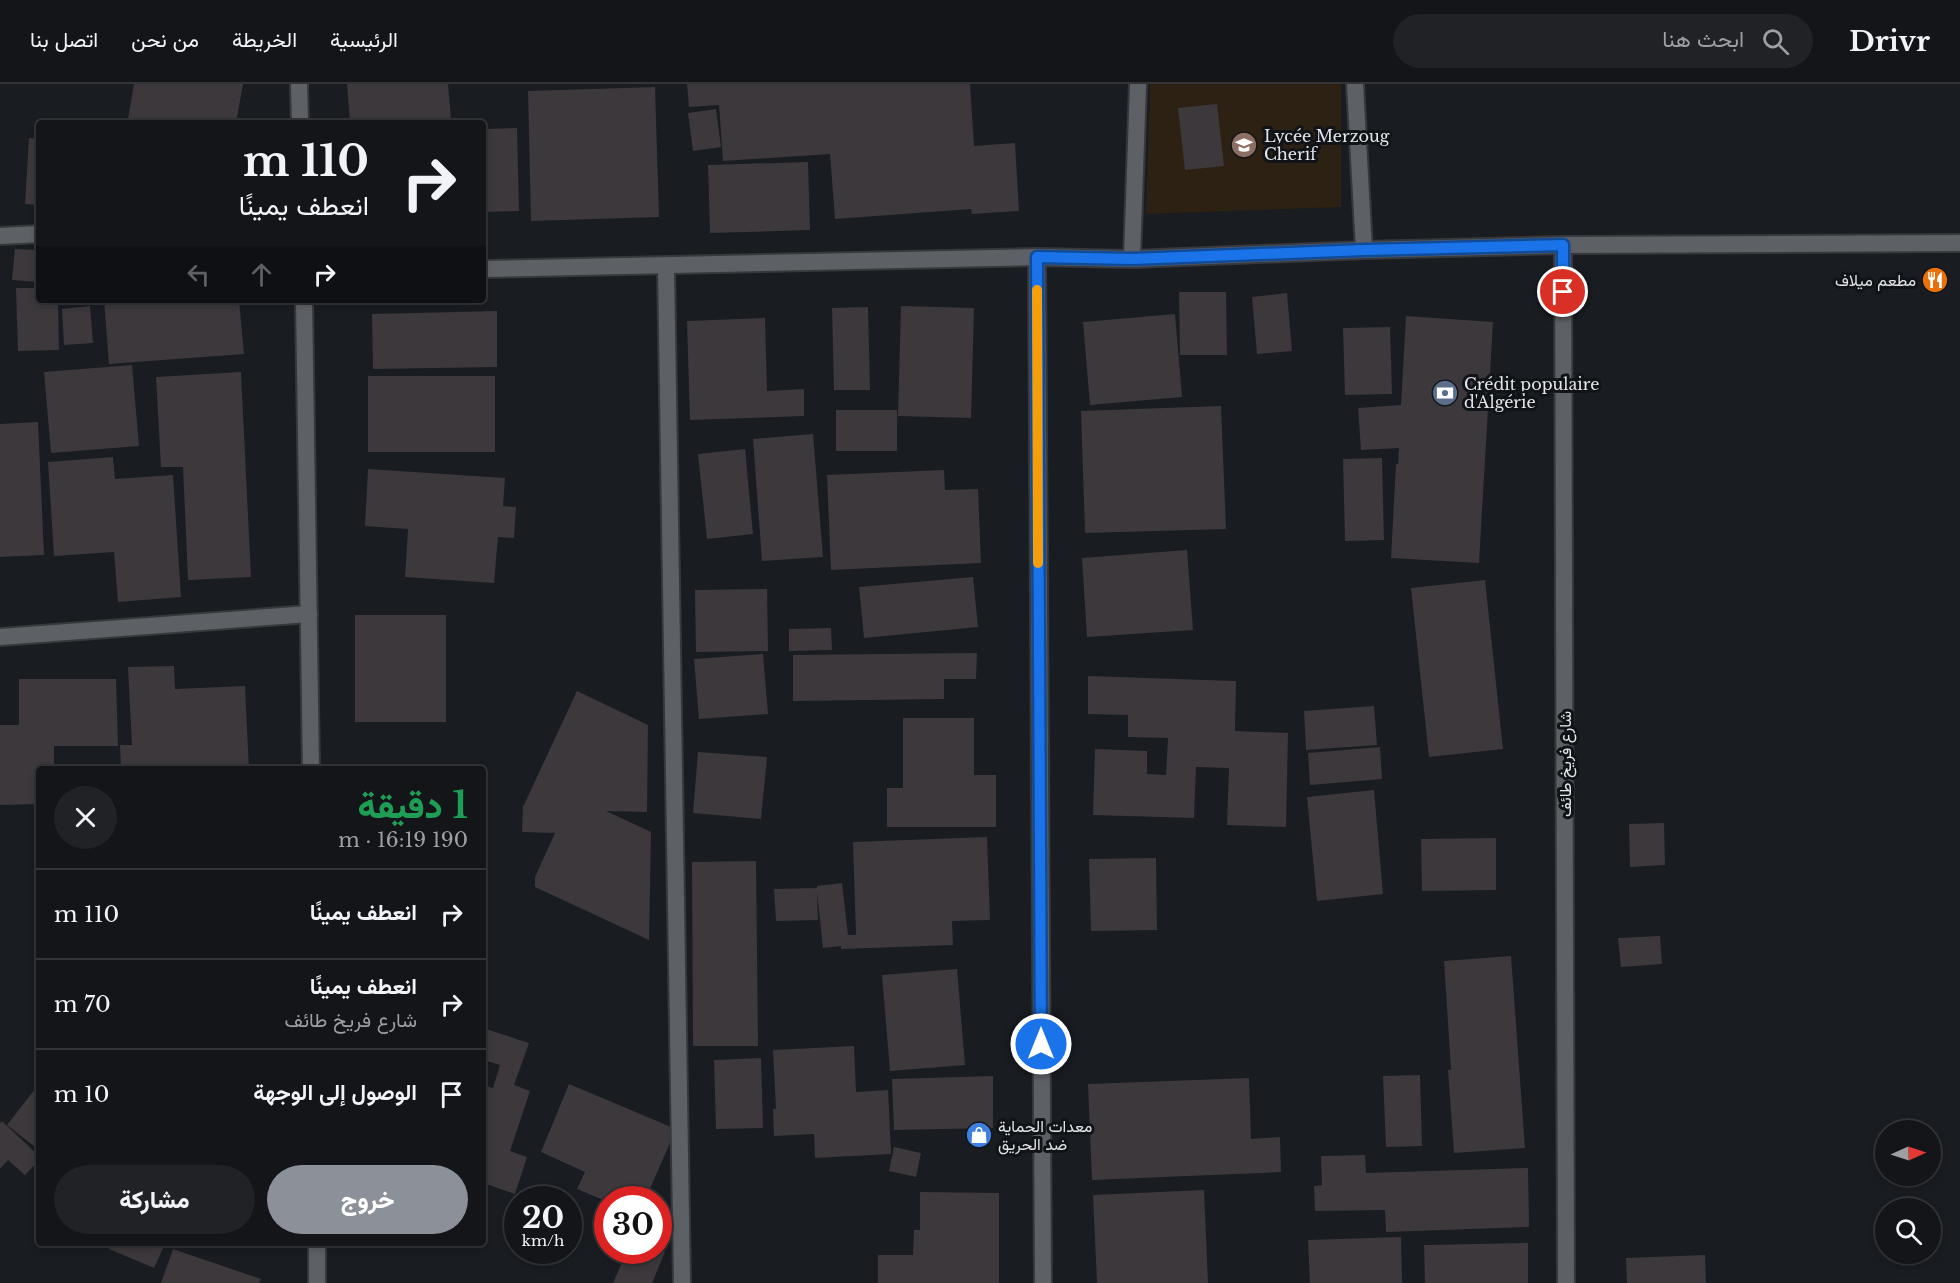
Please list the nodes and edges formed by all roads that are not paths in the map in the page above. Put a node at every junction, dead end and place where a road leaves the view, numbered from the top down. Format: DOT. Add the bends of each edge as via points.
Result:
graph roads {
  1 [pos="299,84"];
  2 [pos="1138,84"];
  3 [pos="1355,84"];
  4 [pos="300,120"];
  5 [pos="36,234"];
  6 [pos="0,236"];
  7 [pos="1960,243"];
  8 [pos="1563,245"];
  9 [pos="1364,250"];
  10 [pos="1037,257"];
  11 [pos="1132,259"];
  12 [pos="666,266"];
  13 [pos="486,269"];
  14 [pos="304,303"];
  15 [pos="309,614"];
  16 [pos="0,637"];
  17 [pos="311,766"];
  18 [pos="317,1246"];
  19 [pos="317,1283"];
  20 [pos="682,1283"];
  21 [pos="1043,1283"];
  22 [pos="1566,1283"];
  1 -- 4 [label="street"];
  2 -- 11 [label="street"];
  3 -- 9 [label="street"];
  5 -- 6 [label="street"];
  7 -- 8 [label="street"];
  8 -- 9 [label="street"];
  8 -- 22 [label="street, شارع فريخ طائف"];
  9 -- 11 [label="street"];
  10 -- 11 [label="street"];
  10 -- 12 [label="street"];
  10 -- 21 [label="street"];
  12 -- 13 [label="street"];
  12 -- 20 [label="street"];
  14 -- 15 [label="street"];
  15 -- 16 [label="street"];
  15 -- 17 [label="street"];
  18 -- 19 [label="street"];
}
